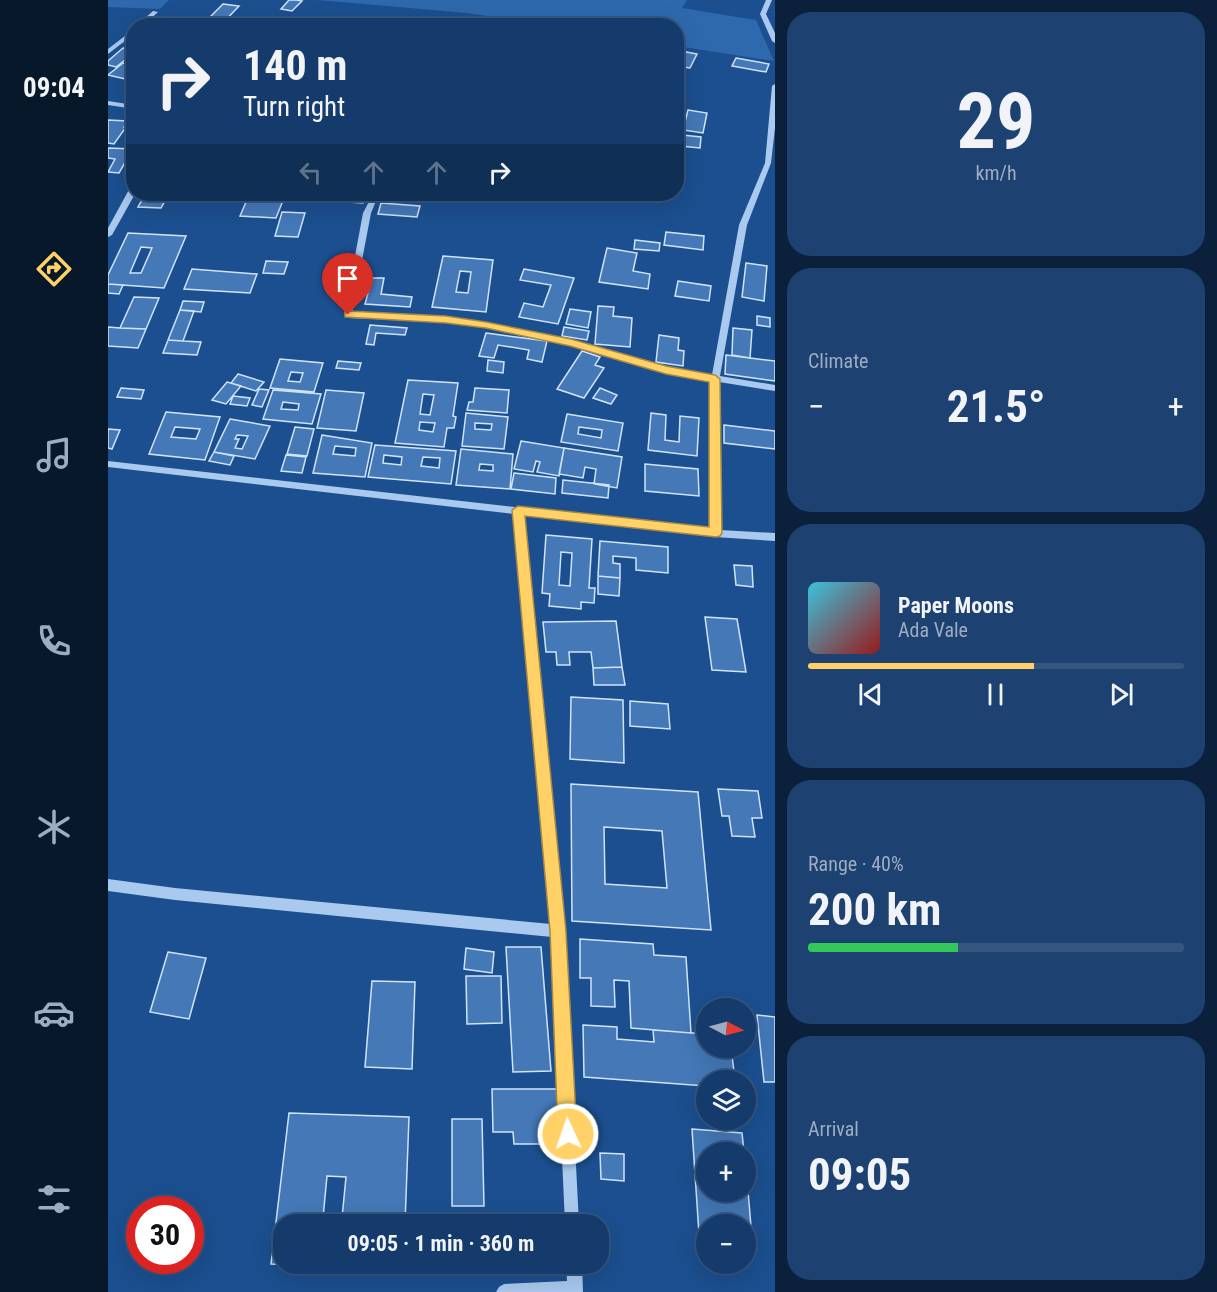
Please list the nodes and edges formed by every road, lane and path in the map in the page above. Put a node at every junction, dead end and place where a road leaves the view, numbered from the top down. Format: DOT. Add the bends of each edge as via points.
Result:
graph roads {
  1 [pos="769,0"];
  2 [pos="155,12"];
  3 [pos="148,18"];
  4 [pos="126,37"];
  5 [pos="774,41"];
  6 [pos="108,52"];
  7 [pos="774,86"];
  8 [pos="108,104"];
  9 [pos="126,106"];
  10 [pos="127,201"];
  11 [pos="373,201"];
  12 [pos="108,235"];
  13 [pos="715,379"];
  14 [pos="774,388"];
  15 [pos="108,464"];
  16 [pos="518,510"];
  17 [pos="716,533"];
  18 [pos="774,537"];
  19 [pos="108,885"];
  20 [pos="558,931"];
  21 [pos="572,1214"];
  22 [pos="574,1274"];
  23 [pos="575,1290"];
  24 [pos="504,1292"];
  1 -- 5 [label="street" via="763,14"];
  2 -- 3 [label="street"];
  4 -- 6 [label="street"];
  7 -- 13 [label="street" via="768,163 743,225"];
  8 -- 9 [label="street"];
  10 -- 12 [label="street"];
  11 -- 13 [label="street" via="367,213 348,315 446,319 486,325"];
  13 -- 14 [label="street"];
  13 -- 17 [label="street"];
  15 -- 16 [label="street"];
  16 -- 17 [label="street"];
  16 -- 20 [label="street"];
  17 -- 18 [label="street"];
  19 -- 20 [label="street"];
  20 -- 21 [label="street"];
  22 -- 23 [label="street"];
  23 -- 24 [label="street"];
}
